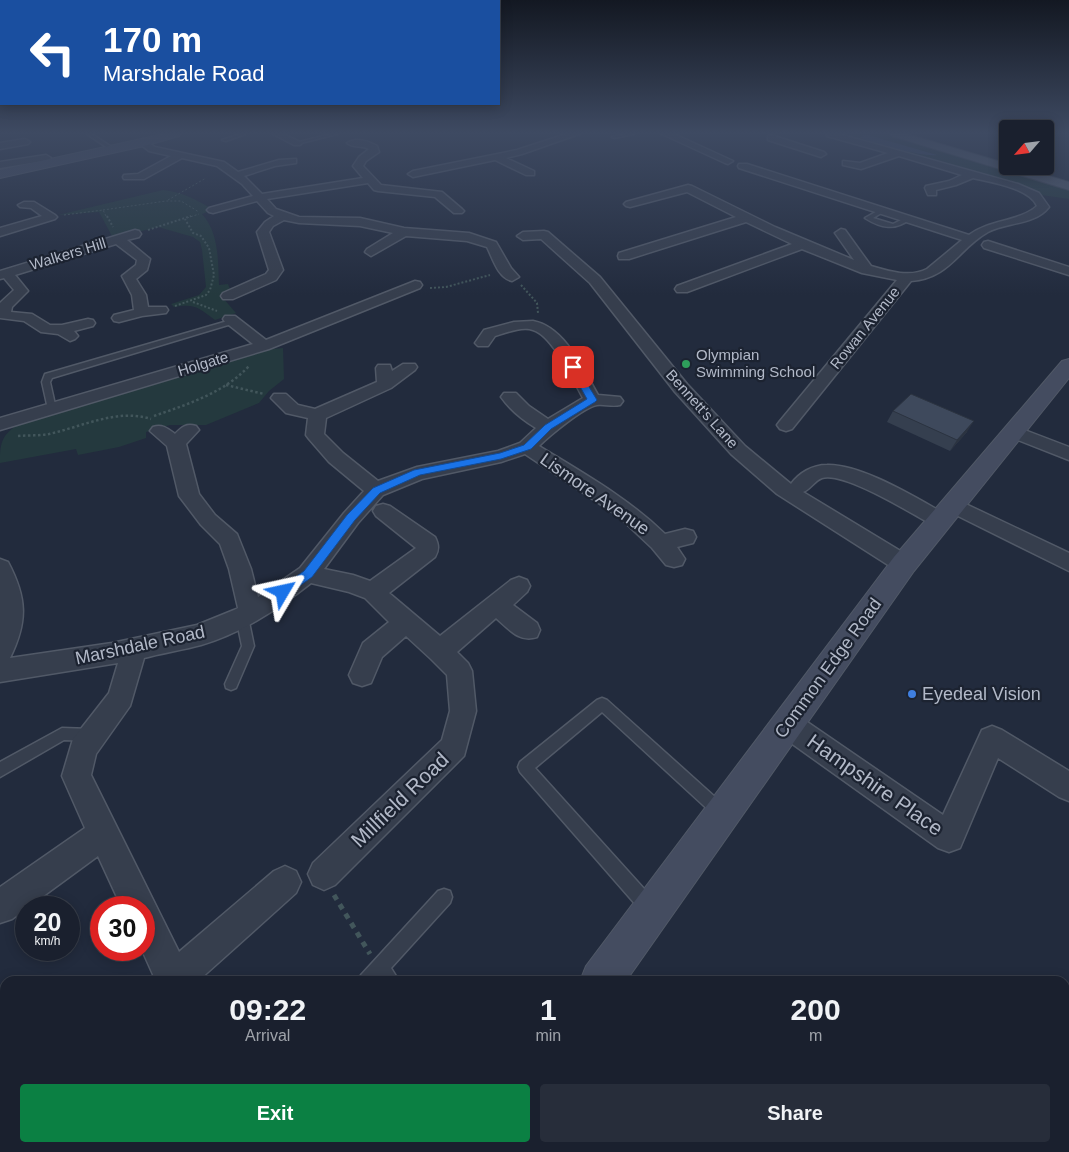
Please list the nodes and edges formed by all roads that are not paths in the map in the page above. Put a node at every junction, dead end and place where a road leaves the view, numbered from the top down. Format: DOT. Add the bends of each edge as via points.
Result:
graph roads {
  1 [pos="251,188"];
  2 [pos="317,188"];
  3 [pos="379,188"];
  4 [pos="811,188"];
  5 [pos="933,188"];
  6 [pos="1016,188"];
  7 [pos="928,189"];
  8 [pos="261,196"];
  9 [pos="450,202"];
  10 [pos="34,204"];
  11 [pos="630,204"];
  12 [pos="437,208"];
  13 [pos="213,210"];
  14 [pos="458,211"];
  15 [pos="282,216"];
  16 [pos="746,218"];
  17 [pos="0,232"];
  18 [pos="404,232"];
  19 [pos="841,233"];
  20 [pos="135,234"];
  21 [pos="523,236"];
  22 [pos="118,239"];
  23 [pos="970,239"];
  24 [pos="804,244"];
  25 [pos="372,247"];
  26 [pos="994,250"];
  27 [pos="624,256"];
  28 [pos="867,270"];
  29 [pos="1069,271"];
  30 [pos="3,274"];
  31 [pos="490,275"];
  32 [pos="906,278"];
  33 [pos="682,289"];
  34 [pos="236,290"];
  35 [pos="410,291"];
  36 [pos="161,310"];
  37 [pos="141,312"];
  38 [pos="119,318"];
  39 [pos="232,320"];
  40 [pos="88,323"];
  41 [pos="482,336"];
  42 [pos="262,346"];
  43 [pos="409,367"];
  44 [pos="1068,367"];
  45 [pos="510,397"];
  46 [pos="280,398"];
  47 [pos="592,400"];
  48 [pos="614,401"];
  49 [pos="52,409"];
  50 [pos="317,415"];
  51 [pos="0,424"];
  52 [pos="154,424"];
  53 [pos="786,425"];
  54 [pos="548,427"];
  55 [pos="1014,432"];
  56 [pos="527,447"];
  57 [pos="1069,454"];
  58 [pos="800,486"];
  59 [pos="380,501"];
  60 [pos="946,513"];
  61 [pos="685,537"];
  62 [pos="1069,563"];
  63 [pos="904,564"];
  64 [pos="308,574"];
  65 [pos="2,578"];
  66 [pos="519,586"];
  67 [pos="373,592"];
  68 [pos="496,605"];
  69 [pos="246,615"];
  70 [pos="406,622"];
  71 [pos="528,630"];
  72 [pos="134,649"];
  73 [pos="440,651"];
  74 [pos="0,654"];
  75 [pos="0,671"];
  76 [pos="362,675"];
  77 [pos="231,684"];
  78 [pos="787,724"];
  79 [pos="93,735"];
  80 [pos="0,770"];
  81 [pos="1069,787"];
  82 [pos="722,812"];
  83 [pos="102,834"];
  84 [pos="324,874"];
  85 [pos="286,882"];
  86 [pos="132,896"];
  87 [pos="444,898"];
  88 [pos="0,907"];
  89 [pos="652,910"];
  90 [pos="155,942"];
  91 [pos="385,975"];
  92 [pos="171,976"];
  93 [pos="178,976"];
  94 [pos="605,976"];
  1 -- 8 [label="street"];
  2 -- 8 [label="street"];
  3 -- 9 [label="street" via="438,194"];
  4 -- 23 [label="street"];
  5 -- 7 [label="street"];
  6 -- 23 [label="street" via="1040,199 1043,207 1036,213 992,226"];
  8 -- 13 [label="street"];
  8 -- 15 [label="street" via="272,211"];
  9 -- 12 [label="street"];
  9 -- 14 [label="street"];
  10 -- 17 [label="street" via="51,217"];
  11 -- 16 [label="street" via="688,188"];
  15 -- 18 [label="street" via="300,220 360,222"];
  15 -- 34 [label="street" via="263,232 276,270 271,276"];
  16 -- 24 [label="street"];
  16 -- 27 [label="street"];
  18 -- 25 [label="street"];
  18 -- 31 [label="street" via="474,234 492,245 509,274"];
  19 -- 28 [label="street"];
  20 -- 22 [label="street, Walkers Hill"];
  21 -- 63 [label="street, Bennett's Lane" via="544,234 595,280 681,388 738,450 784,489"];
  22 -- 30 [label="street, Walkers Hill"];
  22 -- 37 [label="street" via="144,259 142,267 129,276 139,295"];
  23 -- 32 [label="street" via="933,271"];
  24 -- 28 [label="street"];
  24 -- 33 [label="street"];
  26 -- 29 [label="street"];
  28 -- 32 [label="street"];
  30 -- 40 [label="street" via="21,291 5,306 3,314 27,317 46,329 66,333"];
  32 -- 53 [label="street, Rowan Avenue"];
  35 -- 42 [label="street, Holgate"];
  36 -- 37 [label="street"];
  37 -- 38 [label="street"];
  39 -- 42 [label="street"];
  39 -- 49 [label="lane" via="48,376 46,382"];
  41 -- 47 [label="street" via="515,327 537,326 544,330 565,353"];
  42 -- 49 [label="street, Holgate"];
  43 -- 50 [label="street" via="384,376"];
  44 -- 55 [label="main road, Common Edge Road"];
  45 -- 54 [label="street" via="521,410"];
  46 -- 50 [label="street" via="292,409"];
  47 -- 48 [label="street"];
  47 -- 54 [label="street, Marshdale Road"];
  49 -- 51 [label="street, Holgate"];
  50 -- 59 [label="street" via="315,435 332,456"];
  52 -- 69 [label="street" via="183,436 189,496 229,540 240,569"];
  54 -- 56 [label="street, Marshdale Road"];
  55 -- 57 [label="street"];
  55 -- 60 [label="main road, Common Edge Road"];
  56 -- 59 [label="street, Marshdale Road" via="501,456 417,473"];
  56 -- 61 [label="street, Lismore Avenue" via="649,529 668,551"];
  58 -- 60 [label="street" via="815,473 848,474"];
  59 -- 64 [label="street, Marshdale Road" via="351,518"];
  59 -- 67 [label="street" via="427,543 427,551"];
  60 -- 62 [label="street"];
  60 -- 63 [label="main road, Common Edge Road"];
  63 -- 78 [label="main road, Common Edge Road"];
  64 -- 67 [label="street, Millfield Road"];
  64 -- 69 [label="street, Marshdale Road"];
  65 -- 74 [label="street" via="13,604 9,631"];
  66 -- 68 [label="street"];
  67 -- 70 [label="street, Millfield Road"];
  68 -- 71 [label="street"];
  68 -- 73 [label="street"];
  69 -- 72 [label="street, Marshdale Road" via="200,635"];
  69 -- 77 [label="lane" via="248,646"];
  70 -- 73 [label="street, Millfield Road"];
  70 -- 76 [label="street" via="372,650"];
  72 -- 75 [label="street, Marshdale Road"];
  72 -- 79 [label="street" via="121,698"];
  73 -- 84 [label="street, Millfield Road" via="459,671 463,711 454,747"];
  78 -- 81 [label="street, Hampshire Place" via="949,837 992,739"];
  78 -- 82 [label="main road, Common Edge Road"];
  79 -- 80 [label="lane" via="62,734"];
  79 -- 83 [label="street" via="83,748 76,776"];
  82 -- 89 [label="main road, Common Edge Road"];
  82 -- 89 [label="lane" via="602,704 525,767"];
  83 -- 86 [label="street"];
  83 -- 88 [label="street"];
  85 -- 93 [label="street"];
  87 -- 91 [label="lane"];
  89 -- 94 [label="main road, Common Edge Road"];
  90 -- 92 [label="street"];
}
